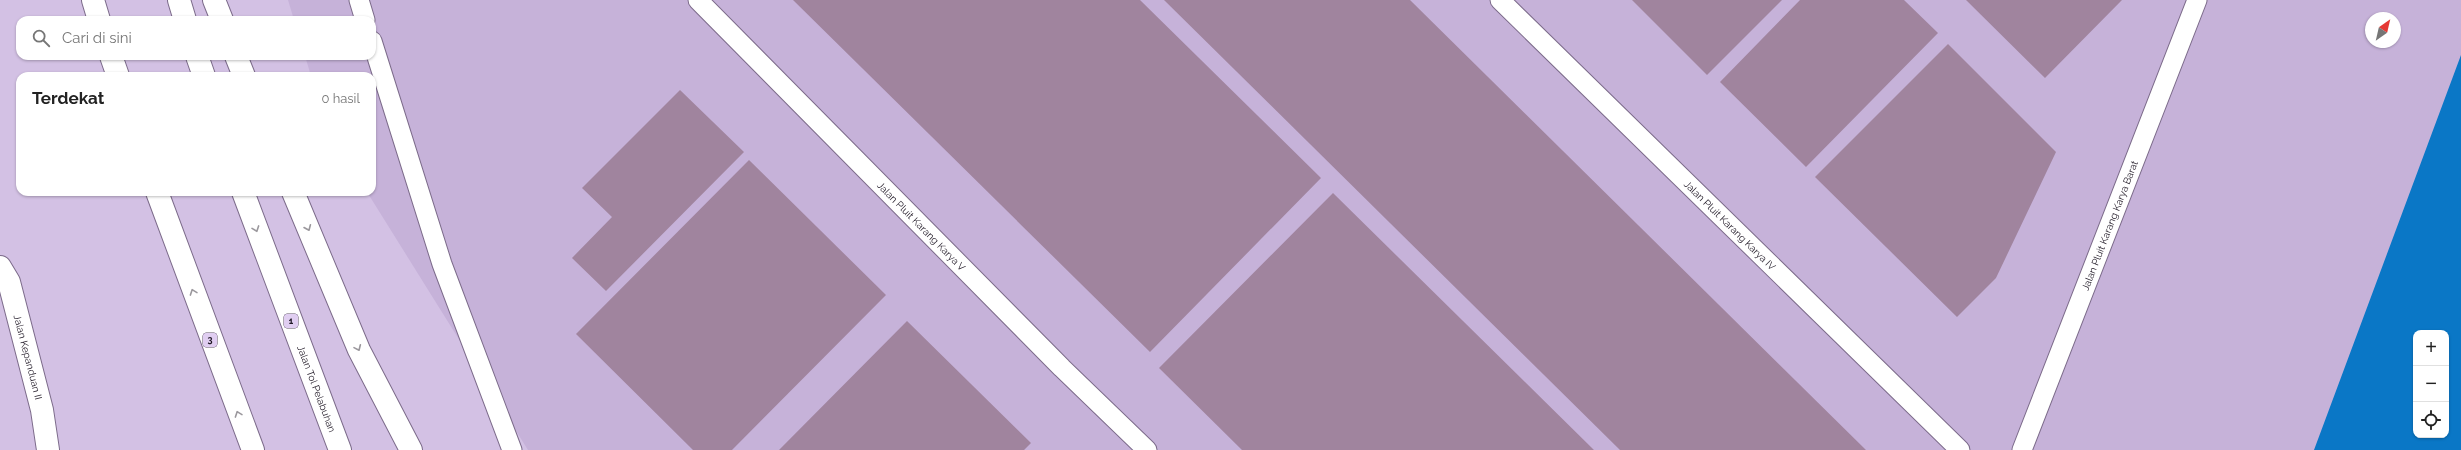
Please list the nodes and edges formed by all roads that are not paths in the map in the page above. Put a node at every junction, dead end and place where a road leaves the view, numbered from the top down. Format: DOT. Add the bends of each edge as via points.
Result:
graph roads {
  1 [pos="92,0"];
  2 [pos="179,0"];
  3 [pos="214,0"];
  4 [pos="359,0"];
  5 [pos="698,0"];
  6 [pos="1500,0"];
  7 [pos="2197,0"];
  8 [pos="98,16"];
  9 [pos="184,16"];
  10 [pos="220,16"];
  11 [pos="364,16"];
  12 [pos="376,54"];
  13 [pos="112,60"];
  14 [pos="198,60"];
  15 [pos="238,60"];
  16 [pos="117,72"];
  17 [pos="203,72"];
  18 [pos="242,72"];
  19 [pos="158,196"];
  20 [pos="245,196"];
  21 [pos="295,196"];
  22 [pos="0,266"];
  23 [pos="48,450"];
  24 [pos="253,450"];
  25 [pos="340,450"];
  26 [pos="411,450"];
  27 [pos="512,450"];
  28 [pos="1148,450"];
  29 [pos="1960,450"];
  30 [pos="2022,450"];
  1 -- 8 [label="main road"];
  2 -- 9 [label="main road"];
  3 -- 10 [label="main road"];
  4 -- 11 [label="lane"];
  5 -- 28 [label="lane, Jalan Pluit Karang Karya V" via="1062,368"];
  6 -- 29 [label="lane, Jalan Pluit Karang Karya IV"];
  7 -- 30 [label="lane, Jalan Pluit Karang Karya Barat"];
  12 -- 27 [label="lane" via="442,264"];
  13 -- 16 [label="main road"];
  14 -- 17 [label="main road"];
  15 -- 18 [label="main road"];
  24 -- 19 [label="main road, 3, one-way"];
  20 -- 25 [label="main road, Jalan Tol Pelabuhan / 1, one-way"];
  21 -- 26 [label="main road, one-way" via="359,350"];
  22 -- 23 [label="main road, Jalan Kepanduan II" via="9,282 38,395"];
}
